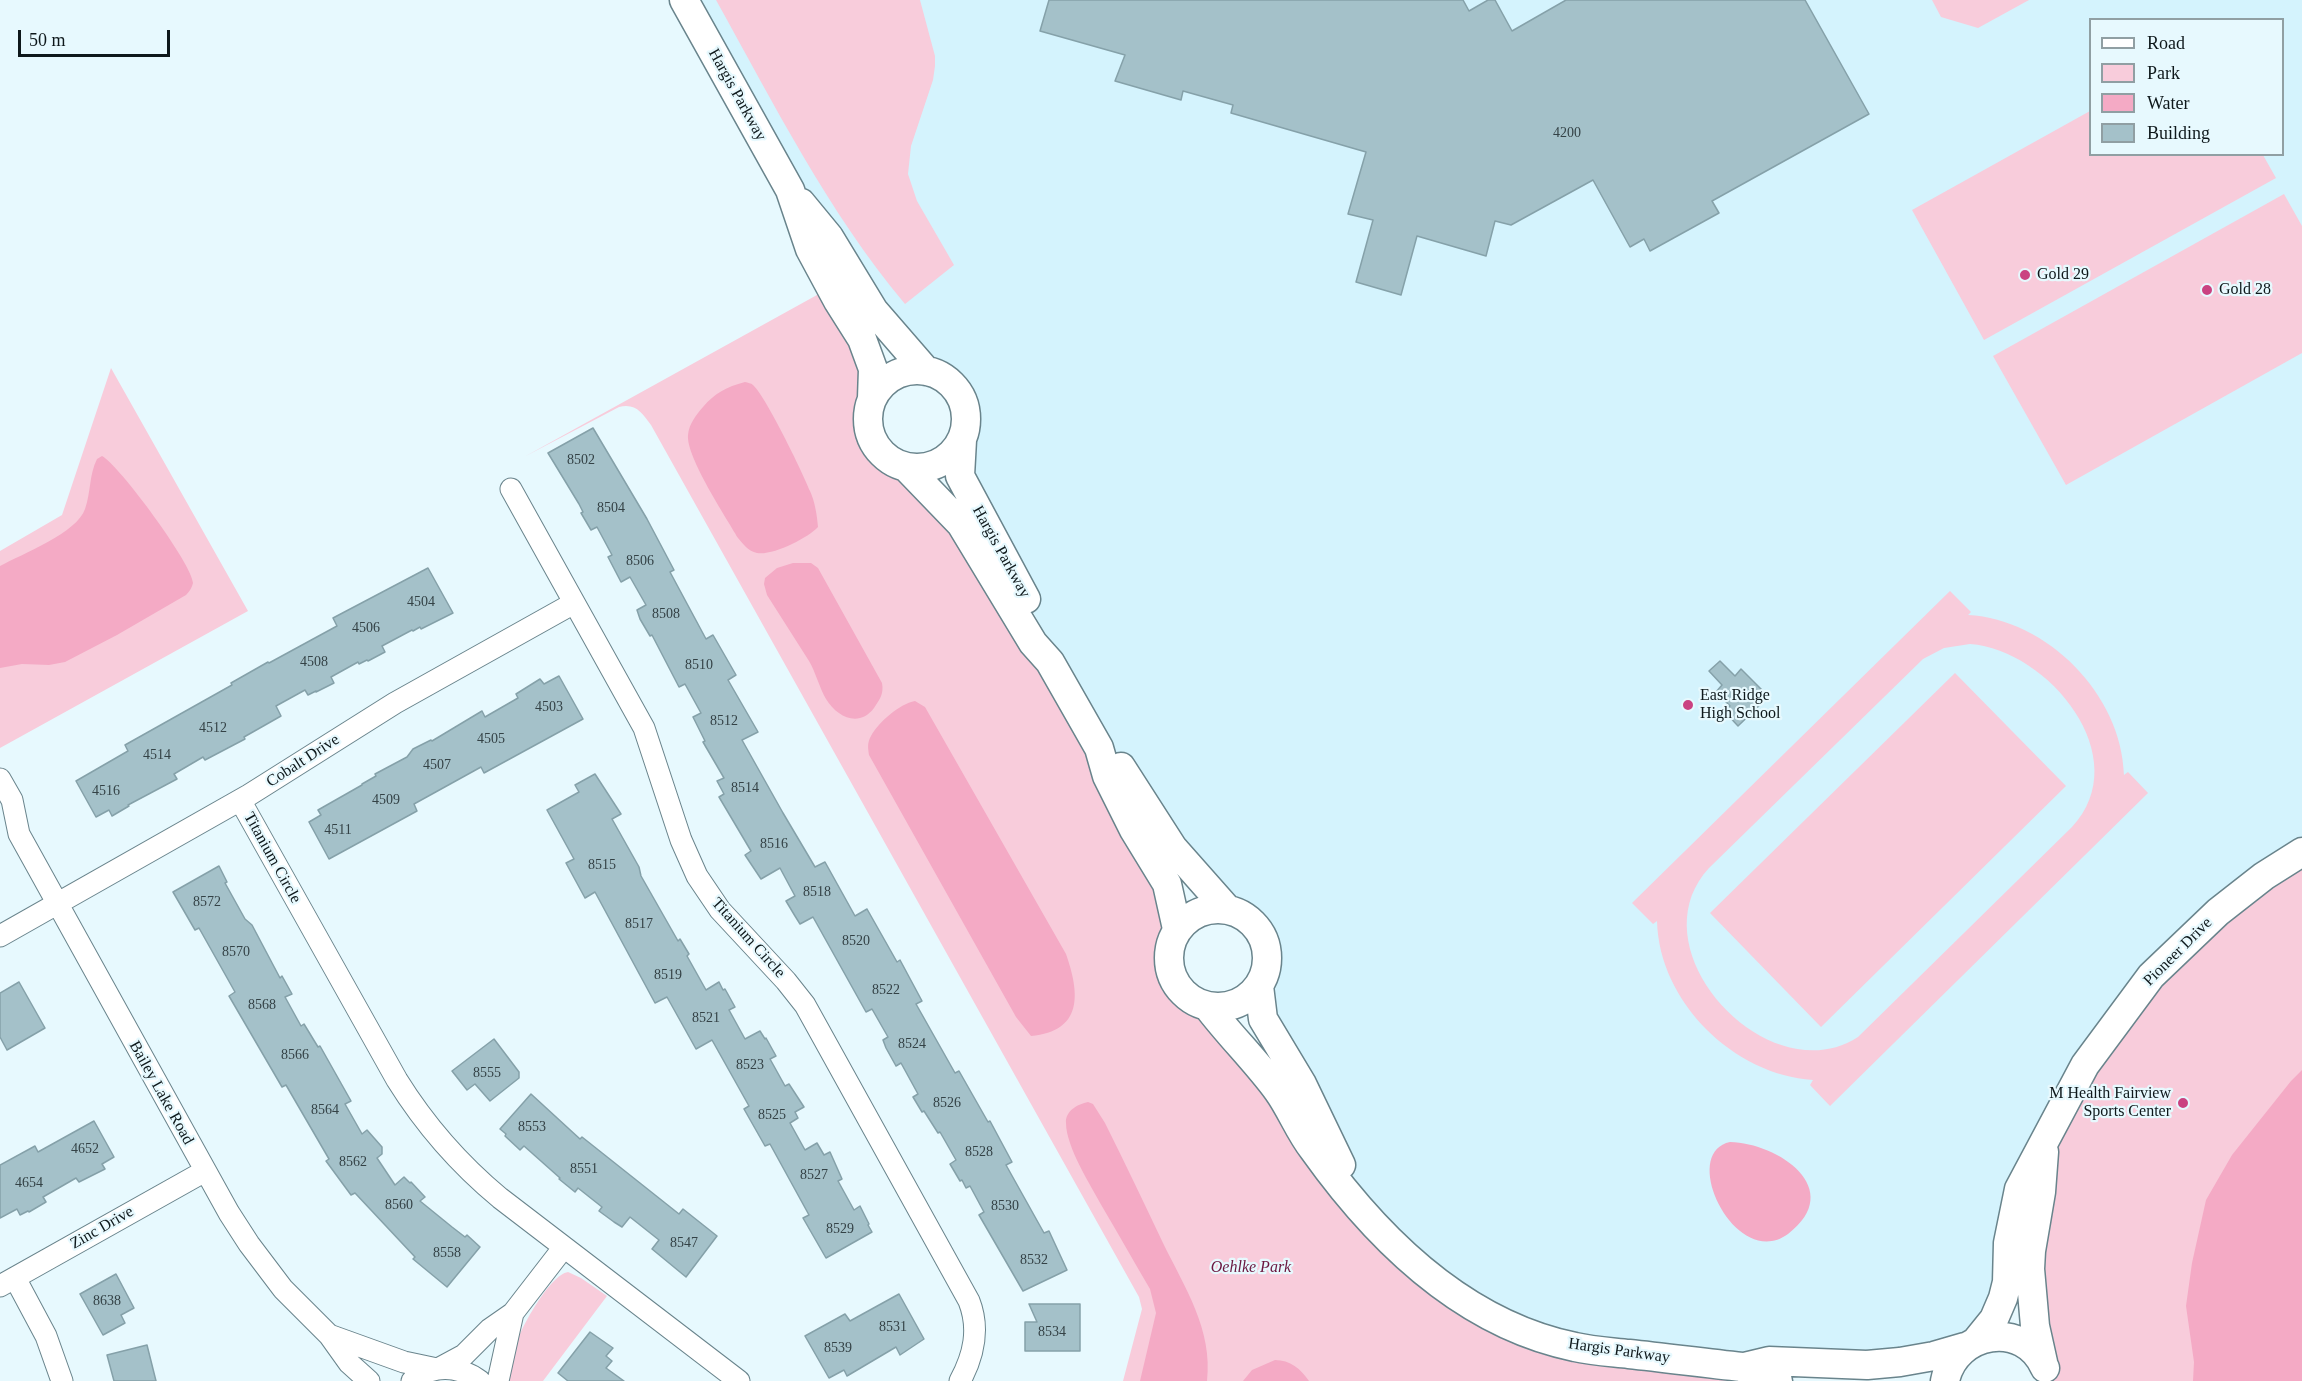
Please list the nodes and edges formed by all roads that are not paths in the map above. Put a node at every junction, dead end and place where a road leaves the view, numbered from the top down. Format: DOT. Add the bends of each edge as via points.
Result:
graph roads {
  1 [pos="684,0"];
  2 [pos="790,190"];
  3 [pos="926,371"];
  4 [pos="872,398"];
  5 [pos="962,440"];
  6 [pos="907,468"];
  7 [pos="511,489"];
  8 [pos="574,603"];
  9 [pos="1050,662"];
  10 [pos="1099,748"];
  11 [pos="0,779"];
  12 [pos="240,800"];
  13 [pos="0,819"];
  14 [pos="19,834"];
  15 [pos="2302,852"];
  16 [pos="57,904"];
  17 [pos="1227,909"];
  18 [pos="1177,929"];
  19 [pos="0,936"];
  20 [pos="1259,986"];
  21 [pos="1208,1007"];
  22 [pos="2045,1140"];
  23 [pos="205,1171"];
  24 [pos="1360,1208"];
  25 [pos="564,1247"];
  26 [pos="7,1282"];
  27 [pos="513,1313"];
  28 [pos="329,1335"];
  29 [pos="1971,1343"];
  30 [pos="1742,1368"];
  31 [pos="438,1369"];
  32 [pos="2046,1372"];
  33 [pos="62,1381"];
  34 [pos="369,1381"];
  35 [pos="411,1381"];
  36 [pos="480,1381"];
  37 [pos="498,1381"];
  38 [pos="739,1381"];
  39 [pos="960,1381"];
  40 [pos="1778,1381"];
  41 [pos="1945,1381"];
  1 -- 2 [label="street, Hargis Parkway"];
  2 -- 3 [label="street, Hargis Parkway" via="829,237 874,311"];
  2 -- 4 [label="street, Hargis Parkway" via="810,249 862,339 873,369"];
  3 -- 4 [label="street" via="910,370 895,375"];
  3 -- 5 [label="street" via="954,386 960,396 966,424"];
  4 -- 6 [label="street" via="868,427 873,441 881,453"];
  5 -- 6 [label="street" via="939,463"];
  5 -- 9 [label="street, Hargis Parkway" via="960,476 1045,635"];
  6 -- 9 [label="street, Hargis Parkway" via="961,524 1033,643"];
  7 -- 8 [label="street, Titanium Circle"];
  8 -- 12 [label="street, Cobalt Drive" via="395,703"];
  8 -- 39 [label="street, Titanium Circle" via="644,728 681,840 698,876 720,910 805,1005 969,1300 975,1338"];
  9 -- 10 [label="street, Hargis Parkway"];
  10 -- 17 [label="street, Hargis Parkway" via="1122,768 1173,848"];
  10 -- 18 [label="street, Hargis Parkway" via="1107,776 1167,884"];
  11 -- 14 [label="street, Bailey Lake Road" via="12,800"];
  12 -- 16 [label="street, Cobalt Drive"];
  12 -- 25 [label="street, Titanium Circle" via="396,1080 419,1114 468,1170"];
  13 -- 14 [label="street, Bailey Lake Road"];
  14 -- 16 [label="street, Bailey Lake Road"];
  15 -- 22 [label="street, Pioneer Drive" via="2218,912 2151,976 2085,1065"];
  16 -- 19 [label="street, Cobalt Drive"];
  16 -- 23 [label="street, Bailey Lake Road"];
  17 -- 18 [label="street" via="1199,912"];
  17 -- 20 [label="street" via="1254,924 1263,939 1267,965"];
  18 -- 21 [label="street" via="1168,960 1172,976 1180,991"];
  20 -- 21 [label="street" via="1237,1004"];
  20 -- 24 [label="street, Hargis Parkway" via="1263,1019 1302,1084"];
  21 -- 24 [label="street, Hargis Parkway" via="1258,1063 1312,1148"];
  22 -- 29 [label="street, Pioneer Drive" via="2019,1190 2008,1243 2003,1298 1994,1319"];
  22 -- 32 [label="street, Pioneer Drive" via="2030,1269 2035,1326"];
  23 -- 26 [label="street, Zinc Drive"];
  23 -- 28 [label="street, Bailey Lake Road" via="267,1269"];
  24 -- 30 [label="street, Hargis Parkway" via="1392,1245 1434,1281 1531,1334 1575,1347"];
  25 -- 27 [label="street"];
  25 -- 38 [label="street, Titanium Circle"];
  26 -- 33 [label="street" via="46,1336"];
  27 -- 31 [label="street" via="468,1352"];
  27 -- 37 [label="street"];
  28 -- 31 [label="street, Bailey Lake Road" via="404,1362"];
  28 -- 34 [label="street, Bailey Lake Road" via="349,1363"];
  29 -- 30 [label="street, Hargis Parkway" via="1900,1362 1867,1365 1769,1361"];
  29 -- 32 [label="street, Hargis Parkway" via="2000,1336 2016,1340 2031,1348"];
  29 -- 41 [label="street, Pioneer Drive" via="1950,1364"];
  30 -- 40 [label="street, Hargis Parkway"];
  31 -- 35 [label="street"];
  31 -- 36 [label="street, Bailey Lake Road" via="458,1370"];
}
